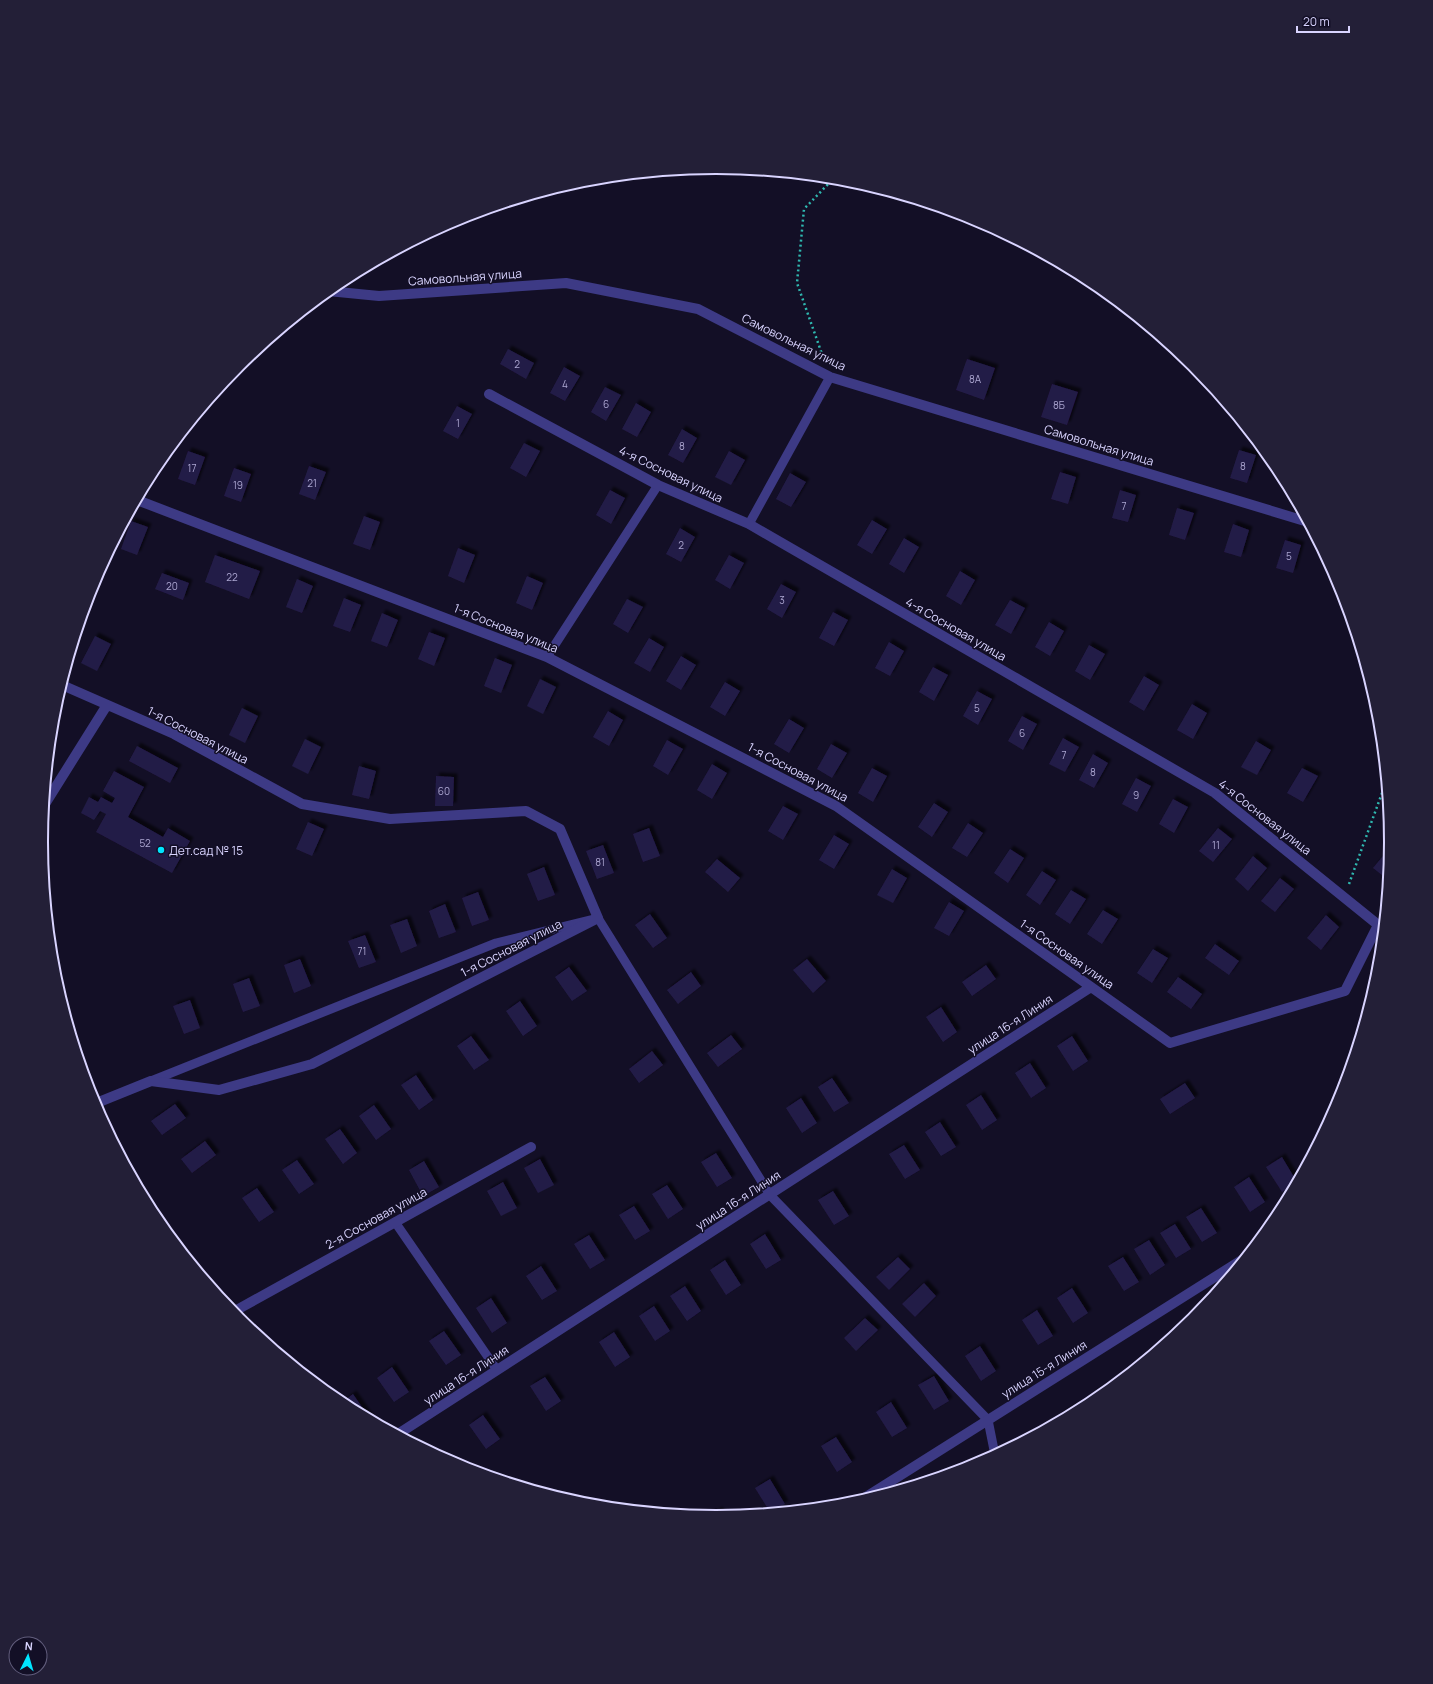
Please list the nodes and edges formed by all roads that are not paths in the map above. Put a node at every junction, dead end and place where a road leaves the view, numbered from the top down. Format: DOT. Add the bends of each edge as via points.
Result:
graph roads {
  1 [pos="337,292"];
  2 [pos="830,377"];
  3 [pos="489,394"];
  4 [pos="658,484"];
  5 [pos="142,502"];
  6 [pos="1302,520"];
  7 [pos="748,524"];
  8 [pos="547,657"];
  9 [pos="67,687"];
  10 [pos="106,705"];
  11 [pos="49,797"];
  12 [pos="598,918"];
  13 [pos="1380,927"];
  14 [pos="1379,929"];
  15 [pos="1091,987"];
  16 [pos="151,1081"];
  17 [pos="101,1101"];
  18 [pos="531,1147"];
  19 [pos="770,1195"];
  20 [pos="395,1222"];
  21 [pos="1234,1265"];
  22 [pos="238,1309"];
  23 [pos="497,1370"];
  24 [pos="988,1420"];
  25 [pos="402,1432"];
  26 [pos="994,1450"];
  27 [pos="874,1492"];
  1 -- 2 [label="street, Самовольная улица" via="379,296 566,283 698,309"];
  2 -- 6 [label="street, Самовольная улица"];
  2 -- 7 [label="lane"];
  3 -- 4 [label="street, 4-я Сосновая улица"];
  4 -- 7 [label="street, 4-я Сосновая улица"];
  4 -- 8 [label="lane"];
  5 -- 8 [label="street, 1-я Сосновая улица"];
  7 -- 13 [label="street, 4-я Сосновая улица" via="1215,793"];
  8 -- 15 [label="street, 1-я Сосновая улица" via="836,806"];
  9 -- 10 [label="street, 1-я Сосновая улица"];
  10 -- 11 [label="street"];
  10 -- 12 [label="street, 1-я Сосновая улица" via="174,734 302,804 390,819 526,811 560,829"];
  12 -- 16 [label="lane" via="496,943"];
  12 -- 16 [label="street, 1-я Сосновая улица" via="312,1064 219,1090"];
  12 -- 19 [label="lane"];
  14 -- 15 [label="street, 1-я Сосновая улица" via="1345,990 1170,1043"];
  15 -- 19 [label="street, улица 16-я Линия"];
  16 -- 17 [label="street, 1-я Сосновая улица"];
  18 -- 20 [label="street, 2-я Сосновая улица"];
  19 -- 23 [label="street, улица 16-я Линия"];
  19 -- 24 [label="lane"];
  20 -- 22 [label="street, 2-я Сосновая улица"];
  20 -- 23 [label="lane"];
  21 -- 24 [label="street, улица 15-я Линия"];
  23 -- 25 [label="street, улица 16-я Линия"];
  24 -- 26 [label="lane"];
  24 -- 27 [label="street, улица 15-я Линия"];
}
